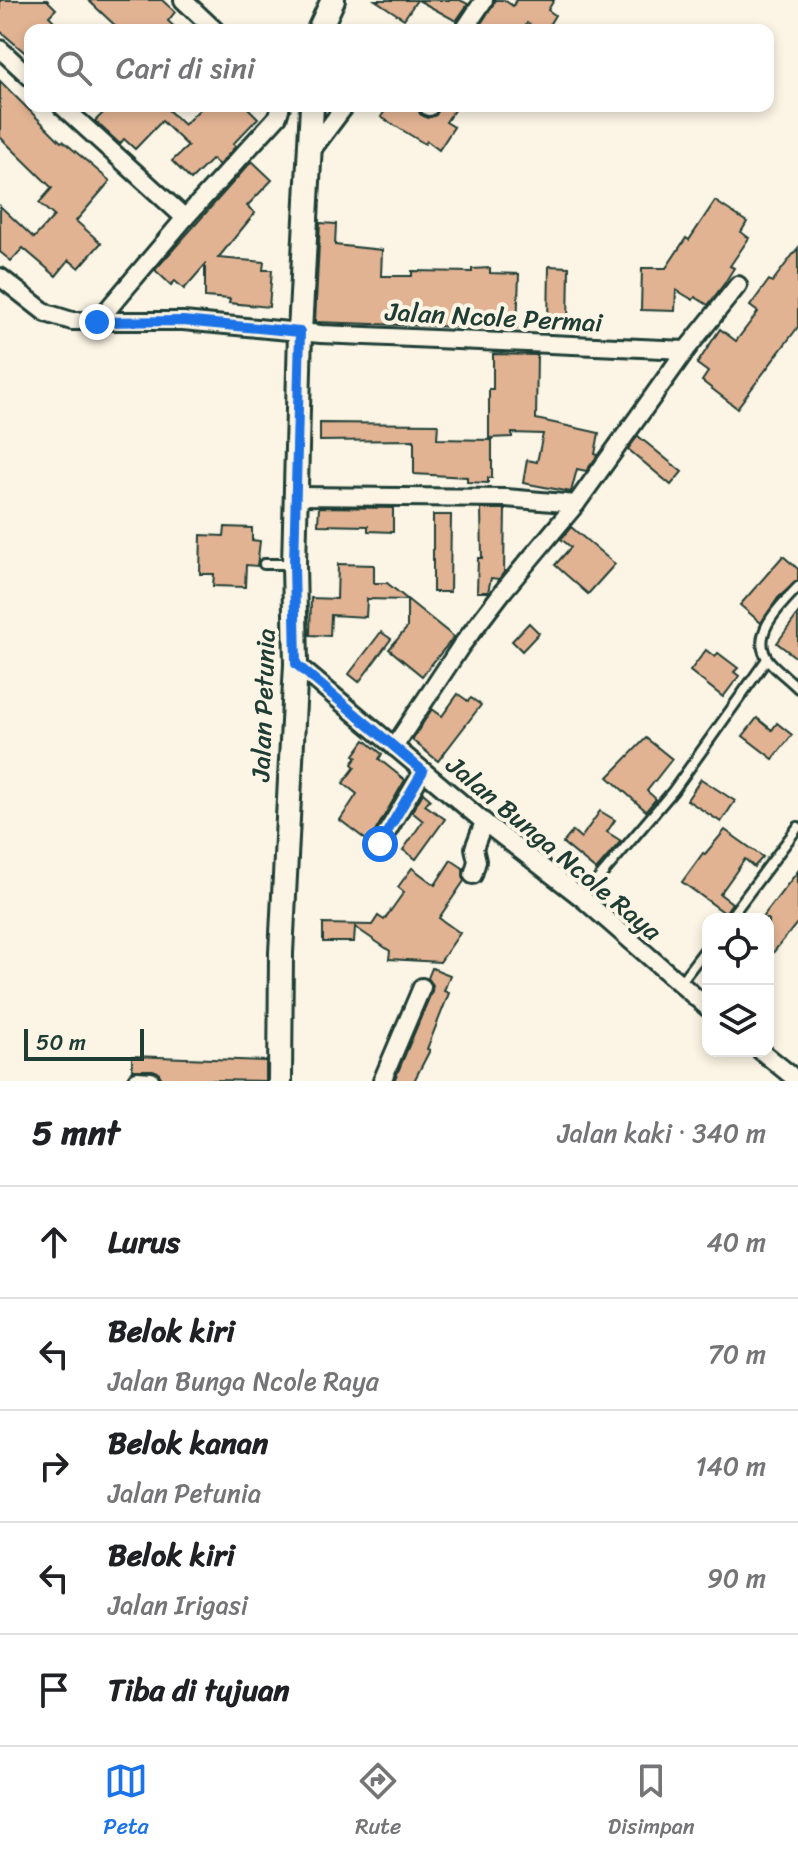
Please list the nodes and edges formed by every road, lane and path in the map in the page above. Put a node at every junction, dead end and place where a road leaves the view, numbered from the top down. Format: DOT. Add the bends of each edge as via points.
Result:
graph roads {
  1 [pos="183,0"];
  2 [pos="333,0"];
  3 [pos="484,0"];
  4 [pos="209,24"];
  5 [pos="322,24"];
  6 [pos="468,24"];
  7 [pos="0,49"];
  8 [pos="24,71"];
  9 [pos="69,112"];
  10 [pos="279,112"];
  11 [pos="312,112"];
  12 [pos="340,112"];
  13 [pos="311,151"];
  14 [pos="185,218"];
  15 [pos="0,277"];
  16 [pos="738,285"];
  17 [pos="97,322"];
  18 [pos="300,332"];
  19 [pos="686,350"];
  20 [pos="297,496"];
  21 [pos="576,504"];
  22 [pos="264,564"];
  23 [pos="294,564"];
  24 [pos="798,587"];
  25 [pos="767,659"];
  26 [pos="296,664"];
  27 [pos="798,688"];
  28 [pos="394,747"];
  29 [pos="423,771"];
  30 [pos="484,822"];
  31 [pos="798,827"];
  32 [pos="380,844"];
  33 [pos="473,875"];
  34 [pos="582,898"];
  35 [pos="734,913"];
  36 [pos="702,954"];
  37 [pos="679,985"];
  38 [pos="422,987"];
  39 [pos="702,1003"];
  40 [pos="768,1057"];
  41 [pos="137,1080"];
  42 [pos="151,1081"];
  43 [pos="280,1081"];
  44 [pos="382,1081"];
  45 [pos="798,1081"];
  1 -- 4 [label="street"];
  2 -- 5 [label="street"];
  3 -- 6 [label="street"];
  7 -- 8 [label="street"];
  9 -- 14 [label="street"];
  10 -- 14 [label="street"];
  11 -- 13 [label="street, Jalan Petunia"];
  12 -- 13 [label="street"];
  13 -- 18 [label="street, Jalan Petunia"];
  14 -- 17 [label="street"];
  15 -- 17 [label="street, Jalan Ncole Permai" via="46,313"];
  16 -- 19 [label="street"];
  17 -- 18 [label="street, Jalan Ncole Permai" via="183,321"];
  18 -- 19 [label="street, Jalan Ncole Permai"];
  18 -- 20 [label="street, Jalan Petunia"];
  19 -- 21 [label="street"];
  20 -- 21 [label="street"];
  20 -- 23 [label="street, Jalan Petunia"];
  21 -- 28 [label="street" via="461,646"];
  22 -- 23 [label="lane"];
  23 -- 26 [label="street, Jalan Petunia"];
  24 -- 25 [label="lane" via="766,626"];
  25 -- 27 [label="lane"];
  25 -- 34 [label="lane" via="673,791"];
  26 -- 28 [label="street, Jalan Bunga Ncole Raya"];
  26 -- 43 [label="street, Jalan Petunia"];
  28 -- 29 [label="street, Jalan Bunga Ncole Raya"];
  29 -- 30 [label="street, Jalan Bunga Ncole Raya"];
  29 -- 32 [label="street"];
  30 -- 33 [label="street" via="474,848"];
  30 -- 34 [label="street, Jalan Bunga Ncole Raya"];
  31 -- 35 [label="lane"];
  34 -- 37 [label="street, Jalan Bunga Ncole Raya"];
  36 -- 37 [label="lane"];
  37 -- 39 [label="street, Jalan Bunga Ncole Raya"];
  38 -- 44 [label="street"];
  40 -- 45 [label="street"];
  41 -- 42 [label="street"];
}
